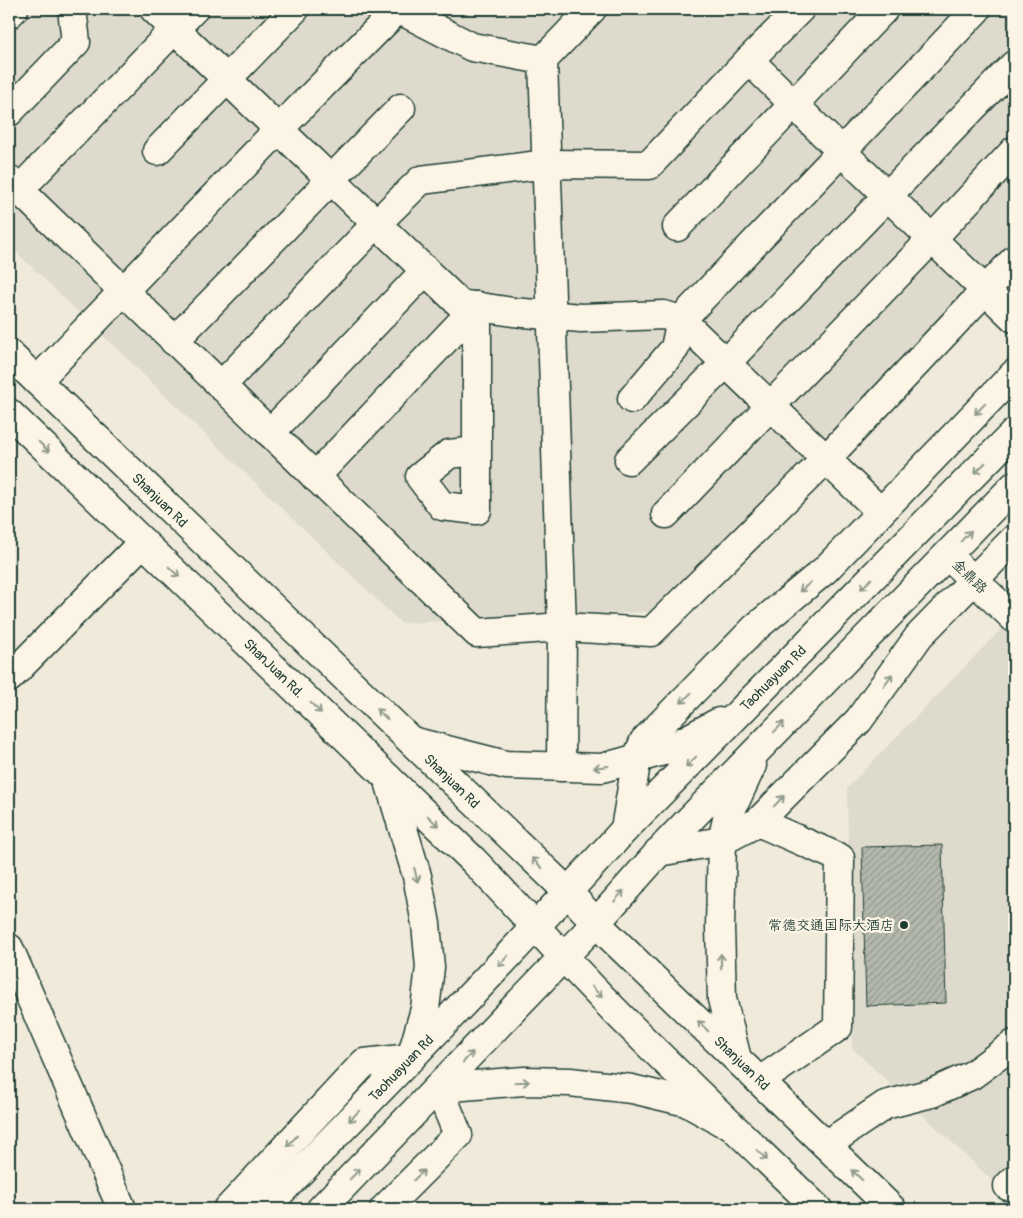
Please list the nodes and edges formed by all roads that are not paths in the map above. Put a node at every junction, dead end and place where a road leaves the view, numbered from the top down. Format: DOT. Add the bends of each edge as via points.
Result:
graph roads {
  1 [pos="14,9"];
  2 [pos="72,9"];
  3 [pos="154,9"];
  4 [pos="194,9"];
  5 [pos="294,9"];
  6 [pos="398,9"];
  7 [pos="592,9"];
  8 [pos="800,9"];
  9 [pos="884,9"];
  10 [pos="977,9"];
  11 [pos="9,14"];
  12 [pos="174,29"];
  13 [pos="543,60"];
  14 [pos="749,60"];
  15 [pos="1014,65"];
  16 [pos="226,79"];
  17 [pos="793,104"];
  18 [pos="401,108"];
  19 [pos="9,112"];
  20 [pos="279,129"];
  21 [pos="157,151"];
  22 [pos="841,151"];
  23 [pos="1014,151"];
  24 [pos="547,164"];
  25 [pos="330,179"];
  26 [pos="14,185"];
  27 [pos="887,196"];
  28 [pos="377,223"];
  29 [pos="677,227"];
  30 [pos="932,239"];
  31 [pos="1014,260"];
  32 [pos="426,270"];
  33 [pos="985,290"];
  34 [pos="123,291"];
  35 [pos="477,306"];
  36 [pos="552,315"];
  37 [pos="1014,318"];
  38 [pos="682,320"];
  39 [pos="174,341"];
  40 [pos="9,354"];
  41 [pos="726,363"];
  42 [pos="1014,374"];
  43 [pos="37,381"];
  44 [pos="221,386"];
  45 [pos="632,398"];
  46 [pos="771,406"];
  47 [pos="9,413"];
  48 [pos="270,432"];
  49 [pos="1014,433"];
  50 [pos="477,451"];
  51 [pos="826,459"];
  52 [pos="629,460"];
  53 [pos="315,477"];
  54 [pos="1014,486"];
  55 [pos="880,511"];
  56 [pos="666,514"];
  57 [pos="1014,539"];
  58 [pos="142,542"];
  59 [pos="948,555"];
  60 [pos="974,580"];
  61 [pos="1014,618"];
  62 [pos="562,627"];
  63 [pos="9,678"];
  64 [pos="742,710"];
  65 [pos="410,741"];
  66 [pos="760,747"];
  67 [pos="637,758"];
  68 [pos="561,767"];
  69 [pos="388,778"];
  70 [pos="758,822"];
  71 [pos="625,829"];
  72 [pos="722,841"];
  73 [pos="658,852"];
  74 [pos="568,892"];
  75 [pos="596,923"];
  76 [pos="536,926"];
  77 [pos="9,948"];
  78 [pos="562,957"];
  79 [pos="1014,1044"];
  80 [pos="411,1058"];
  81 [pos="738,1060"];
  82 [pos="760,1081"];
  83 [pos="438,1088"];
  84 [pos="735,1128"];
  85 [pos="826,1144"];
  86 [pos="122,1209"];
  87 [pos="228,1209"];
  88 [pos="264,1209"];
  89 [pos="321,1209"];
  90 [pos="384,1209"];
  91 [pos="818,1209"];
  92 [pos="892,1209"];
  1 -- 11 [label="main road"];
  2 -- 19 [label="main road" via="76,42"];
  3 -- 12 [label="main road"];
  4 -- 12 [label="main road"];
  5 -- 16 [label="main road"];
  6 -- 13 [label="main road" via="472,47"];
  6 -- 20 [label="main road"];
  7 -- 13 [label="main road"];
  8 -- 14 [label="main road"];
  9 -- 17 [label="main road"];
  10 -- 22 [label="main road"];
  12 -- 16 [label="main road"];
  12 -- 26 [label="main road"];
  13 -- 24 [label="main road"];
  14 -- 17 [label="main road"];
  14 -- 24 [label="main road" via="649,165"];
  15 -- 27 [label="main road"];
  16 -- 20 [label="main road"];
  16 -- 21 [label="main road"];
  17 -- 22 [label="main road"];
  17 -- 29 [label="main road"];
  18 -- 25 [label="main road"];
  20 -- 25 [label="main road"];
  20 -- 34 [label="main road"];
  22 -- 27 [label="main road"];
  22 -- 38 [label="main road"];
  23 -- 30 [label="main road"];
  24 -- 28 [label="main road" via="421,180"];
  24 -- 36 [label="main road"];
  25 -- 28 [label="main road"];
  25 -- 39 [label="main road"];
  26 -- 34 [label="main road"];
  27 -- 30 [label="main road"];
  27 -- 41 [label="main road"];
  28 -- 32 [label="main road"];
  28 -- 44 [label="main road"];
  30 -- 33 [label="main road"];
  30 -- 46 [label="main road"];
  31 -- 33 [label="main road"];
  32 -- 35 [label="main road" via="460,304"];
  32 -- 48 [label="main road"];
  33 -- 37 [label="main road"];
  33 -- 51 [label="main road"];
  34 -- 39 [label="main road"];
  34 -- 43 [label="main road"];
  35 -- 36 [label="main road"];
  35 -- 50 [label="main road"];
  35 -- 53 [label="main road"];
  36 -- 38 [label="main road" via="581,318 664,315"];
  36 -- 62 [label="main road"];
  38 -- 41 [label="main road"];
  38 -- 45 [label="main road" via="675,348"];
  39 -- 44 [label="main road"];
  40 -- 43 [label="main road, Shanjuan Rd"];
  41 -- 46 [label="main road"];
  41 -- 52 [label="main road"];
  42 -- 55 [label="main road, one-way"];
  65 -- 43 [label="main road, Shanjuan Rd, one-way"];
  44 -- 48 [label="main road"];
  46 -- 51 [label="main road"];
  46 -- 56 [label="main road"];
  47 -- 58 [label="main road, ShanJuan Rd., one-way"];
  48 -- 53 [label="main road"];
  49 -- 64 [label="main road, Taohuayuan Rd, one-way"];
  51 -- 55 [label="main road"];
  51 -- 62 [label="main road" via="651,632"];
  53 -- 62 [label="main road" via="477,633"];
  59 -- 54 [label="main road, one-way"];
  55 -- 67 [label="main road, one-way" via="824,570 756,628 644,741"];
  57 -- 60 [label="main road"];
  58 -- 63 [label="main road"];
  58 -- 69 [label="main road, ShanJuan Rd., one-way"];
  59 -- 60 [label="main road, 金鼎路"];
  66 -- 59 [label="main road, one-way"];
  60 -- 61 [label="main road, 金鼎路"];
  70 -- 60 [label="main road, one-way" via="859,720 919,636"];
  62 -- 68 [label="main road"];
  64 -- 67 [label="main road" via="667,750"];
  64 -- 71 [label="main road, Taohuayuan Rd, one-way"];
  65 -- 68 [label="main road" via="506,765"];
  74 -- 65 [label="main road, Shanjuan Rd, one-way"];
  66 -- 72 [label="main road" via="727,819"];
  66 -- 73 [label="main road"];
  67 -- 68 [label="main road, one-way" via="602,768"];
  67 -- 71 [label="main road"];
  69 -- 76 [label="main road, ShanJuan Rd., one-way"];
  69 -- 80 [label="main road, one-way" via="417,876 430,967 425,1009"];
  70 -- 72 [label="main road"];
  70 -- 82 [label="main road" via="840,858 838,1027"];
  71 -- 74 [label="main road, Taohuayuan Rd"];
  72 -- 73 [label="main road"];
  81 -- 72 [label="main road, one-way" via="722,999"];
  75 -- 73 [label="main road, one-way"];
  74 -- 75 [label="main road, Shanjuan Rd"];
  74 -- 76 [label="main road, Taohuayuan Rd"];
  75 -- 78 [label="main road"];
  81 -- 75 [label="main road, Shanjuan Rd, one-way"];
  76 -- 78 [label="main road"];
  76 -- 80 [label="main road, Taohuayuan Rd, one-way"];
  77 -- 86 [label="main road"];
  83 -- 78 [label="main road, one-way"];
  78 -- 84 [label="main road, one-way"];
  79 -- 85 [label="main road" via="972,1075 886,1106"];
  80 -- 87 [label="main road, one-way" via="364,1063"];
  80 -- 88 [label="main road, Taohuayuan Rd, one-way"];
  81 -- 82 [label="main road, Shanjuan Rd"];
  82 -- 85 [label="main road, Shanjuan Rd"];
  83 -- 84 [label="main road, one-way" via="524,1081 632,1089 686,1102"];
  89 -- 83 [label="main road, one-way"];
  90 -- 83 [label="main road, one-way" via="458,1135"];
  84 -- 91 [label="main road, one-way"];
  92 -- 85 [label="main road, Shanjuan Rd, one-way"];
}
